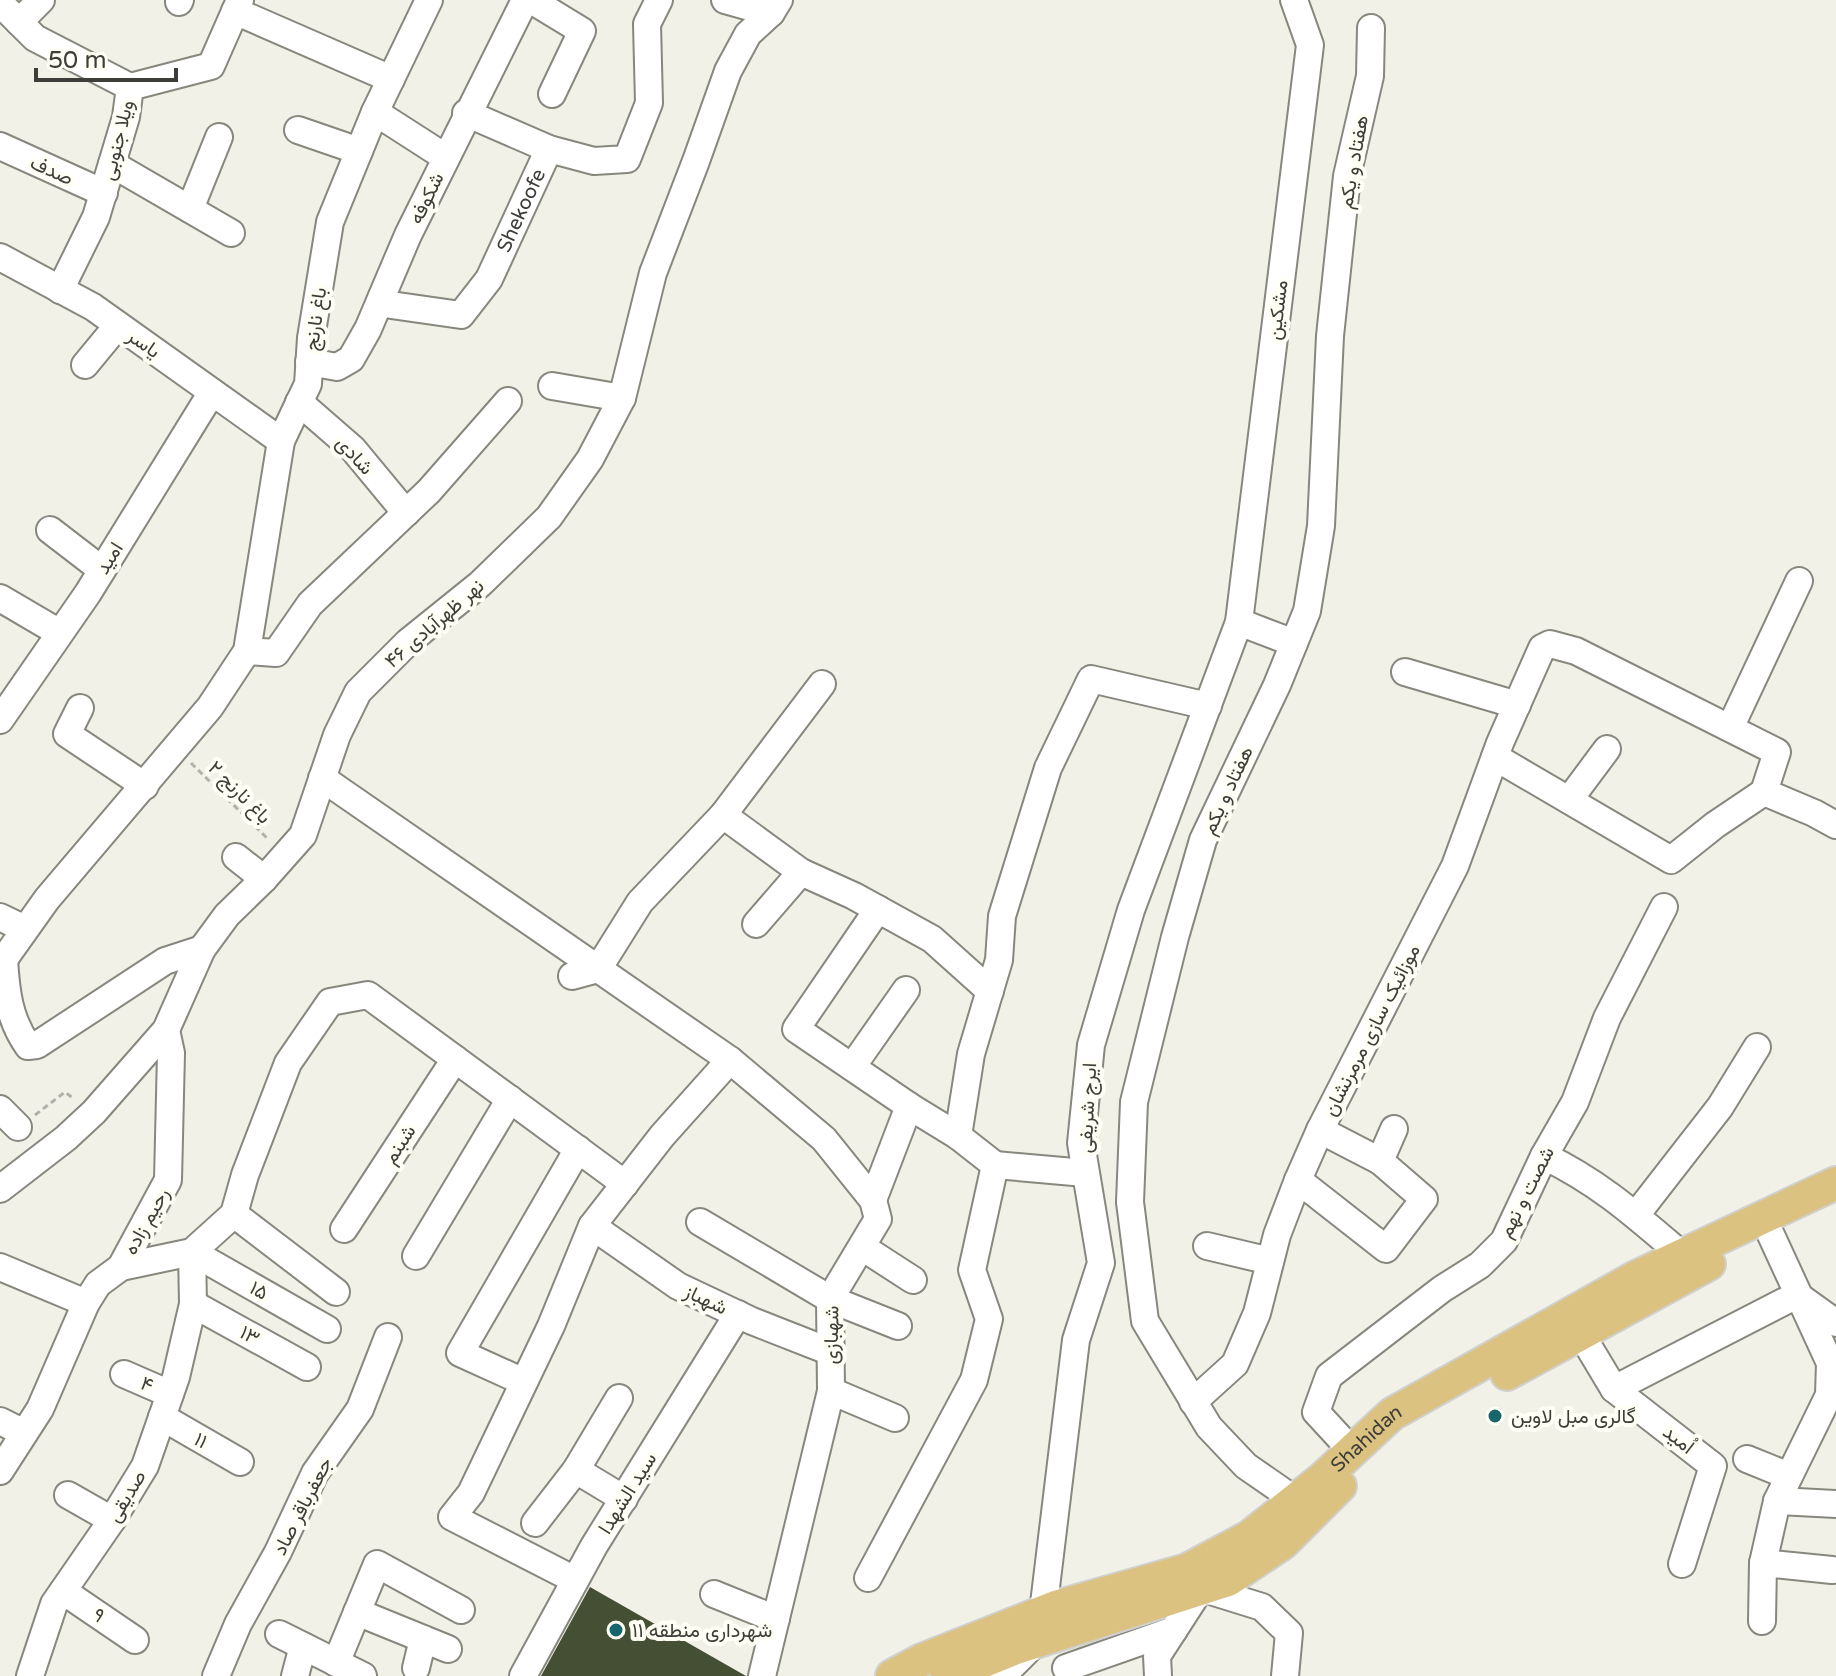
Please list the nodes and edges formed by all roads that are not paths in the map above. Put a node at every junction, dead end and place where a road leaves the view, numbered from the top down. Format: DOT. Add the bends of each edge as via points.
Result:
graph roads {
  1 [pos="41,0"];
  2 [pos="429,0"];
  3 [pos="525,0"];
  4 [pos="531,0"];
  5 [pos="659,0"];
  6 [pos="725,0"];
  7 [pos="1294,0"];
  8 [pos="0,3"];
  9 [pos="237,5"];
  10 [pos="775,6"];
  11 [pos="19,22"];
  12 [pos="1371,28"];
  13 [pos="391,79"];
  14 [pos="130,87"];
  15 [pos="552,94"];
  16 [pos="375,112"];
  17 [pos="466,113"];
  18 [pos="298,130"];
  19 [pos="219,137"];
  20 [pos="549,149"];
  21 [pos="359,151"];
  22 [pos="3,154"];
  23 [pos="445,157"];
  24 [pos="112,164"];
  25 [pos="104,193"];
  26 [pos="190,209"];
  27 [pos="231,233"];
  28 [pos="0,257"];
  29 [pos="60,290"];
  30 [pos="382,297"];
  31 [pos="118,325"];
  32 [pos="309,362"];
  33 [pos="85,365"];
  34 [pos="552,386"];
  35 [pos="212,392"];
  36 [pos="622,398"];
  37 [pos="508,401"];
  38 [pos="299,402"];
  39 [pos="281,441"];
  40 [pos="406,513"];
  41 [pos="50,530"];
  42 [pos="102,570"];
  43 [pos="1799,581"];
  44 [pos="3,606"];
  45 [pos="1239,622"];
  46 [pos="58,632"];
  47 [pos="1294,643"];
  48 [pos="247,651"];
  49 [pos="1405,672"];
  50 [pos="822,684"];
  51 [pos="10,686"];
  52 [pos="1517,705"];
  53 [pos="1208,706"];
  54 [pos="80,708"];
  55 [pos="0,720"];
  56 [pos="1730,728"];
  57 [pos="1607,749"];
  58 [pos="1495,757"];
  59 [pos="322,778"];
  60 [pos="145,786"];
  61 [pos="1764,792"];
  62 [pos="1569,800"];
  63 [pos="723,815"];
  64 [pos="1836,825"];
  65 [pos="236,857"];
  66 [pos="801,872"];
  67 [pos="264,879"];
  68 [pos="1664,907"];
  69 [pos="878,909"];
  70 [pos="0,917"];
  71 [pos="756,924"];
  72 [pos="25,929"];
  73 [pos="202,949"];
  74 [pos="2,962"];
  75 [pos="598,969"];
  76 [pos="572,976"];
  77 [pos="906,990"];
  78 [pos="990,991"];
  79 [pos="166,1030"];
  80 [pos="1757,1047"];
  81 [pos="455,1059"];
  82 [pos="730,1060"];
  83 [pos="852,1067"];
  84 [pos="510,1099"];
  85 [pos="909,1106"];
  86 [pos="1394,1129"];
  87 [pos="1320,1130"];
  88 [pos="958,1136"];
  89 [pos="578,1149"];
  90 [pos="1544,1156"];
  91 [pos="1380,1161"];
  92 [pos="995,1165"];
  93 [pos="1085,1173"];
  94 [pos="1298,1180"];
  95 [pos="1836,1183"];
  96 [pos="625,1184"];
  97 [pos="0,1189"];
  98 [pos="873,1200"];
  99 [pos="1836,1207"];
  100 [pos="234,1214"];
  101 [pos="1636,1215"];
  102 [pos="700,1222"];
  103 [pos="592,1226"];
  104 [pos="344,1229"];
  105 [pos="1771,1235"];
  106 [pos="1207,1246"];
  107 [pos="862,1247"];
  108 [pos="192,1252"];
  109 [pos="1682,1255"];
  110 [pos="416,1256"];
  111 [pos="1270,1261"];
  112 [pos="0,1267"];
  113 [pos="121,1267"];
  114 [pos="913,1280"];
  115 [pos="336,1292"];
  116 [pos="1797,1295"];
  117 [pos="830,1299"];
  118 [pos="86,1303"];
  119 [pos="193,1304"];
  120 [pos="738,1314"];
  121 [pos="1836,1323"];
  122 [pos="898,1326"];
  123 [pos="327,1329"];
  124 [pos="1581,1334"];
  125 [pos="388,1337"];
  126 [pos="831,1352"];
  127 [pos="307,1367"];
  128 [pos="124,1374"];
  129 [pos="524,1382"];
  130 [pos="1614,1389"];
  131 [pos="831,1391"];
  132 [pos="619,1398"];
  133 [pos="1193,1402"];
  134 [pos="166,1406"];
  135 [pos="895,1418"];
  136 [pos="0,1421"];
  137 [pos="24,1433"];
  138 [pos="1352,1451"];
  139 [pos="1747,1459"];
  140 [pos="240,1462"];
  141 [pos="576,1470"];
  142 [pos="0,1471"];
  143 [pos="1789,1476"];
  144 [pos="68,1495"];
  145 [pos="624,1499"];
  146 [pos="1295,1500"];
  147 [pos="1777,1501"];
  148 [pos="1836,1504"];
  149 [pos="112,1520"];
  150 [pos="535,1523"];
  151 [pos="1763,1563"];
  152 [pos="1682,1564"];
  153 [pos="1832,1570"];
  154 [pos="868,1578"];
  155 [pos="575,1580"];
  156 [pos="1201,1588"];
  157 [pos="63,1591"];
  158 [pos="714,1594"];
  159 [pos="461,1610"];
  160 [pos="357,1612"];
  161 [pos="776,1619"];
  162 [pos="1762,1621"];
  163 [pos="1041,1626"];
  164 [pos="1075,1628"];
  165 [pos="1174,1630"];
  166 [pos="279,1634"];
  167 [pos="423,1639"];
  168 [pos="135,1640"];
  169 [pos="303,1646"];
  170 [pos="448,1649"];
  171 [pos="336,1663"];
  172 [pos="416,1668"];
  173 [pos="1064,1672"];
  174 [pos="30,1676"];
  175 [pos="216,1676"];
  176 [pos="295,1676"];
  177 [pos="363,1676"];
  178 [pos="523,1676"];
  179 [pos="762,1676"];
  180 [pos="892,1676"];
  181 [pos="947,1676"];
  182 [pos="1002,1676"];
  183 [pos="1158,1676"];
  184 [pos="1285,1676"];
  1 -- 11 [label="street"];
  2 -- 13 [label="street, باغ نارنج"];
  3 -- 17 [label="street, شکوفه"];
  4 -- 15 [label="street" via="582,31"];
  5 -- 20 [label="street, Shekoofe" via="647,24 649,103 627,159 594,161"];
  6 -- 10 [label="street"];
  7 -- 45 [label="street, مشکین" via="1310,45"];
  8 -- 11 [label="street"];
  9 -- 13 [label="street"];
  9 -- 14 [label="street, ویلا جنوبی" via="211,66"];
  10 -- 36 [label="street, نهر ظهرآبادی ۴۶" via="748,34 728,71 653,273"];
  11 -- 14 [label="street" via="35,38"];
  12 -- 47 [label="street, هفتاد و یکم" via="1370,76 1347,176 1330,336 1321,526 1307,611"];
  13 -- 16 [label="street, باغ نارنج"];
  14 -- 24 [label="street, ویلا جنوبی"];
  16 -- 21 [label="street, باغ نارنج"];
  16 -- 23 [label="street"];
  17 -- 20 [label="street"];
  17 -- 23 [label="street, شکوفه"];
  18 -- 21 [label="street"];
  19 -- 26 [label="street"];
  20 -- 30 [label="street, Shekoofe" via="489,279 461,315 391,305"];
  21 -- 32 [label="street, باغ نارنج" via="330,222"];
  22 -- 25 [label="street, صدف"];
  23 -- 30 [label="street, شکوفه"];
  24 -- 25 [label="street, ویلا جنوبی"];
  24 -- 26 [label="street"];
  25 -- 29 [label="street, ویلا جنوبی"];
  26 -- 27 [label="street"];
  28 -- 29 [label="street, یاسر"];
  29 -- 31 [label="street, یاسر"];
  30 -- 32 [label="street, شکوفه" via="351,359 337,367"];
  31 -- 33 [label="street"];
  31 -- 35 [label="street, یاسر"];
  32 -- 38 [label="street, باغ نارنج" via="308,384"];
  34 -- 36 [label="street"];
  35 -- 39 [label="street, یاسر"];
  35 -- 42 [label="street, امید"];
  36 -- 59 [label="street, نهر ظهرآبادی ۴۶" via="590,459 549,517 358,692"];
  37 -- 40 [label="street"];
  38 -- 39 [label="street, باغ نارنج"];
  38 -- 40 [label="street, شادی" via="353,449"];
  39 -- 48 [label="street, باغ نارنج"];
  40 -- 48 [label="street" via="310,604 276,653"];
  41 -- 42 [label="street"];
  42 -- 46 [label="street, امید"];
  43 -- 56 [label="street"];
  44 -- 46 [label="street"];
  45 -- 47 [label="street"];
  45 -- 53 [label="street, ایرج شریفی"];
  46 -- 51 [label="street, امید"];
  47 -- 133 [label="street, هفتاد و یکم" via="1203,840 1134,1102 1130,1202 1145,1321"];
  48 -- 60 [label="street, باغ نارنج" via="210,707"];
  49 -- 52 [label="street"];
  50 -- 63 [label="street"];
  51 -- 55 [label="street, امید"];
  52 -- 56 [label="street, موزائیک سازی مرمرنشان" via="1542,648 1550,644 1576,651"];
  52 -- 58 [label="street, موزائیک سازی مرمرنشان"];
  53 -- 78 [label="street" via="1091,679 1048,768 1002,916"];
  53 -- 93 [label="street, ایرج شریفی" via="1131,910 1091,1045 1081,1143"];
  54 -- 60 [label="street" via="67,734"];
  56 -- 61 [label="street" via="1777,752"];
  57 -- 62 [label="street"];
  58 -- 62 [label="street"];
  58 -- 87 [label="street, موزائیک سازی مرمرنشان" via="1455,866"];
  59 -- 67 [label="street, نهر ظهرآبادی ۴۶" via="303,835"];
  59 -- 75 [label="street"];
  60 -- 72 [label="street, باغ نارنج"];
  61 -- 62 [label="street" via="1671,860"];
  61 -- 64 [label="street"];
  63 -- 66 [label="street"];
  63 -- 75 [label="street" via="640,902"];
  65 -- 67 [label="street"];
  66 -- 69 [label="street"];
  66 -- 71 [label="street"];
  67 -- 73 [label="street, نهر ظهرآبادی ۴۶"];
  68 -- 90 [label="street, شصت و نهم" via="1607,1018 1575,1102"];
  69 -- 78 [label="street" via="932,939"];
  69 -- 83 [label="street" via="796,1029"];
  70 -- 72 [label="street"];
  72 -- 74 [label="street, باغ نارنج"];
  73 -- 74 [label="street" via="165,961 28,1046 15,1028"];
  73 -- 79 [label="street, نهر ظهرآبادی ۴۶"];
  75 -- 76 [label="street"];
  75 -- 82 [label="street"];
  77 -- 83 [label="street"];
  78 -- 88 [label="street" via="971,1054"];
  79 -- 97 [label="street, نهر ظهرآبادی ۴۶" via="94,1112"];
  79 -- 113 [label="street, رحیم زاده" via="171,1053 168,1180"];
  80 -- 101 [label="street" via="1720,1107"];
  81 -- 84 [label="street"];
  81 -- 100 [label="street" via="368,995 330,1002 288,1063"];
  81 -- 104 [label="street, شبنم"];
  82 -- 96 [label="street"];
  82 -- 98 [label="street" via="824,1139"];
  83 -- 85 [label="street"];
  84 -- 89 [label="street"];
  84 -- 110 [label="street"];
  85 -- 88 [label="street"];
  85 -- 98 [label="street, شهبازی"];
  86 -- 91 [label="street"];
  87 -- 91 [label="street"];
  87 -- 94 [label="street, موزائیک سازی مرمرنشان"];
  88 -- 92 [label="street"];
  89 -- 96 [label="street"];
  89 -- 129 [label="street" via="460,1353"];
  90 -- 101 [label="street"];
  90 -- 138 [label="street, شصت و نهم" via="1504,1241 1480,1265 1329,1376 1316,1412"];
  91 -- 94 [label="street" via="1424,1199 1386,1249"];
  92 -- 93 [label="street"];
  92 -- 154 [label="street" via="972,1270 989,1319 974,1380"];
  93 -- 163 [label="street, ایرج شریفی" via="1101,1263 1076,1340"];
  94 -- 111 [label="street, موزائیک سازی مرمرنشان"];
  95 -- 109 [label="main road, Shahidan"];
  96 -- 103 [label="street"];
  98 -- 107 [label="street, شهبازی" via="878,1219"];
  99 -- 105 [label="main road, Shahidan"];
  100 -- 108 [label="street"];
  100 -- 115 [label="street"];
  101 -- 109 [label="street"];
  102 -- 117 [label="street"];
  103 -- 120 [label="street, شهباز" via="678,1286"];
  103 -- 129 [label="street"];
  105 -- 116 [label="street"];
  105 -- 124 [label="main road, Shahidan"];
  106 -- 111 [label="street"];
  107 -- 114 [label="street"];
  107 -- 117 [label="street, شهبازی"];
  108 -- 113 [label="street"];
  108 -- 119 [label="street, صدیقی"];
  108 -- 123 [label="street, ۱۵"];
  109 -- 138 [label="main road, Shahidan" via="1392,1414"];
  111 -- 133 [label="street, موزائیک سازی مرمرنشان" via="1257,1313 1235,1364"];
  112 -- 118 [label="street"];
  113 -- 118 [label="street, رحیم زاده" via="98,1284"];
  116 -- 121 [label="street"];
  116 -- 130 [label="street"];
  116 -- 143 [label="street" via="1830,1363 1829,1395"];
  117 -- 122 [label="street"];
  117 -- 126 [label="street, شهبازی"];
  118 -- 137 [label="street, رحیم زاده" via="40,1409"];
  119 -- 127 [label="street, ۱۳"];
  119 -- 134 [label="street, صدیقی"];
  120 -- 126 [label="street, شهباز"];
  120 -- 145 [label="street, سید الشهدا"];
  124 -- 130 [label="street, اُمید"];
  124 -- 156 [label="main road, Shahidan" via="1396,1433 1283,1543 1228,1580"];
  125 -- 175 [label="street, جعفرباقر صاد" via="360,1409 315,1473"];
  126 -- 131 [label="street, شهبازی"];
  128 -- 134 [label="street, ۴"];
  129 -- 155 [label="street" via="471,1493 452,1517"];
  130 -- 152 [label="street, اُمید" via="1713,1466"];
  131 -- 135 [label="street"];
  131 -- 161 [label="street, شهبازی"];
  132 -- 141 [label="street"];
  133 -- 146 [label="street, هفتاد و یکم" via="1246,1466"];
  134 -- 140 [label="street, ۱۱"];
  134 -- 149 [label="street, صدیقی" via="145,1466"];
  136 -- 137 [label="street"];
  137 -- 142 [label="street, رحیم زاده"];
  138 -- 146 [label="main road, Shahidan"];
  139 -- 143 [label="street"];
  141 -- 145 [label="street"];
  141 -- 150 [label="street"];
  143 -- 147 [label="street"];
  144 -- 149 [label="street"];
  145 -- 155 [label="street, سید الشهدا"];
  146 -- 163 [label="main road, Shahidan" via="1249,1537 1187,1570"];
  147 -- 148 [label="street"];
  147 -- 151 [label="street"];
  149 -- 157 [label="street, صدیقی"];
  151 -- 153 [label="street"];
  151 -- 162 [label="street"];
  155 -- 178 [label="street, سید الشهدا"];
  156 -- 164 [label="main road, Shahidan"];
  156 -- 165 [label="street"];
  156 -- 184 [label="street" via="1262,1607 1289,1633"];
  157 -- 168 [label="street, ۹"];
  157 -- 174 [label="street, صدیقی"];
  158 -- 161 [label="street"];
  159 -- 160 [label="street" via="377,1564"];
  160 -- 167 [label="street"];
  160 -- 171 [label="street"];
  161 -- 179 [label="street, شهبازی"];
  163 -- 164 [label="main road, Shahidan"];
  163 -- 180 [label="main road, Shahidan" via="922,1660"];
  163 -- 181 [label="main road, Shahidan"];
  163 -- 182 [label="street"];
  164 -- 173 [label="street"];
  165 -- 173 [label="street"];
  165 -- 183 [label="street" via="1157,1656"];
  166 -- 169 [label="street"];
  167 -- 170 [label="street"];
  167 -- 172 [label="street"];
  169 -- 171 [label="street"];
  169 -- 176 [label="street"];
  171 -- 177 [label="street"];
}
